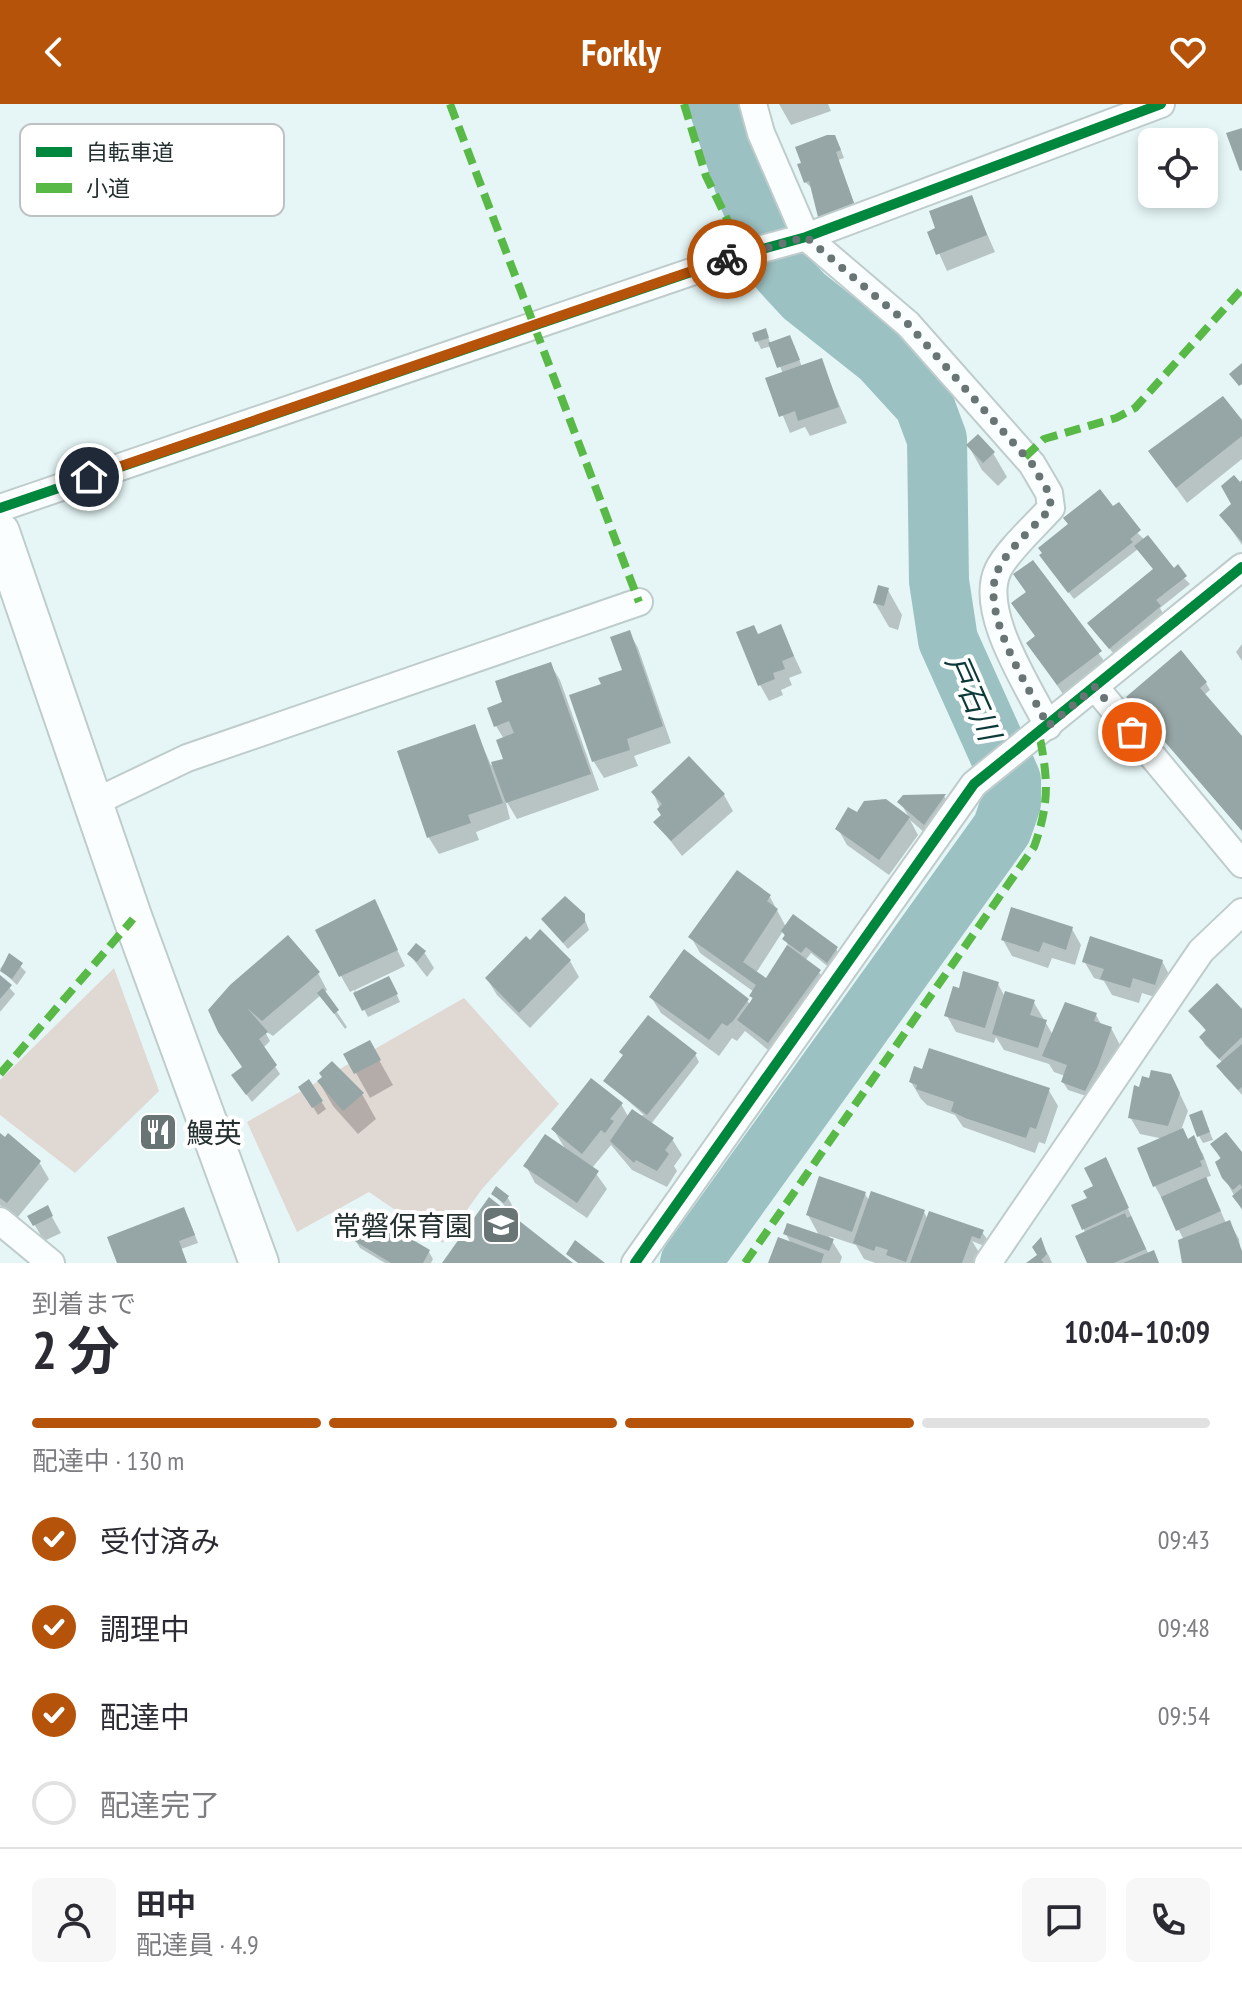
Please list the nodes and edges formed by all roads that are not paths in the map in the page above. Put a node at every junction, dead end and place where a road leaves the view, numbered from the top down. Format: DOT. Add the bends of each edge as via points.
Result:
graph roads {
  1 [pos="753,104"];
  2 [pos="1161,104"];
  3 [pos="798,238"];
  4 [pos="0,508"];
  5 [pos="0,532"];
  6 [pos="1242,567"];
  7 [pos="639,602"];
  8 [pos="1095,687"];
  9 [pos="1041,731"];
  10 [pos="93,803"];
  11 [pos="1242,864"];
  12 [pos="1242,912"];
  13 [pos="0,1221"];
  14 [pos="51,1263"];
  15 [pos="259,1263"];
  16 [pos="635,1263"];
  17 [pos="988,1263"];
  1 -- 3 [label="street"];
  2 -- 3 [label="street"];
  3 -- 4 [label="street"];
  3 -- 9 [label="street" via="908,324 1032,464 1049,493 1051,508 998,569 992,596"];
  5 -- 10 [label="street"];
  6 -- 8 [label="street"];
  7 -- 10 [label="street" via="187,758"];
  8 -- 9 [label="street"];
  8 -- 11 [label="street"];
  9 -- 16 [label="street" via="974,784"];
  10 -- 15 [label="street"];
  12 -- 17 [label="street" via="1201,951"];
  13 -- 14 [label="street"];
}
